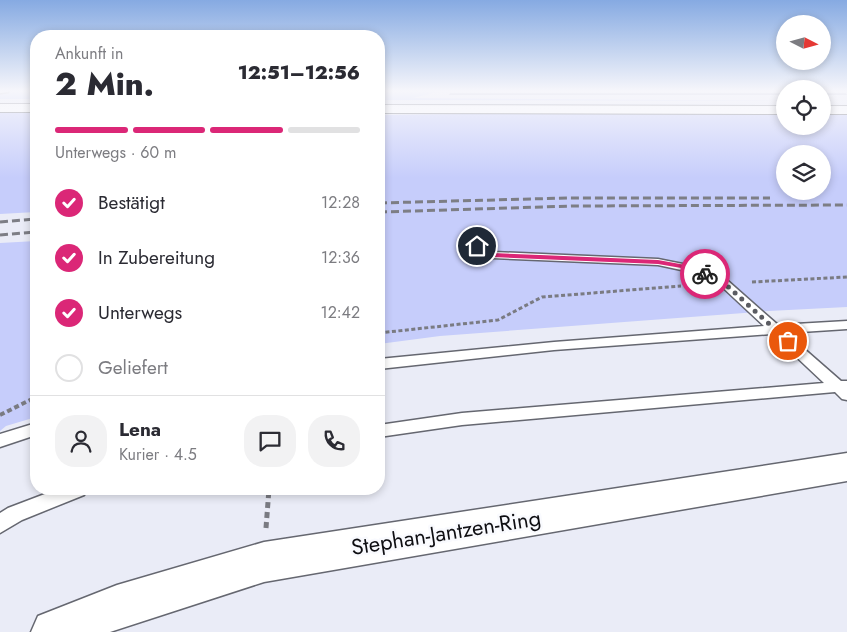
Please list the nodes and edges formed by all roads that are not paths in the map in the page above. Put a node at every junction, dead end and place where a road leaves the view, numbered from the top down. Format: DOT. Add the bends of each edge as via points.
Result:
graph roads {
  1 [pos="477,246"];
  2 [pos="847,325"];
  3 [pos="775,329"];
  4 [pos="385,363"];
  5 [pos="844,389"];
  6 [pos="385,430"];
  7 [pos="30,431"];
  8 [pos="0,441"];
  9 [pos="847,467"];
  10 [pos="63,495"];
  11 [pos="0,524"];
  12 [pos="54,632"];
  1 -- 3 [label="lane" via="492,255 673,263 724,283"];
  2 -- 3 [label="lane"];
  3 -- 4 [label="lane"];
  3 -- 5 [label="lane"];
  5 -- 6 [label="lane" via="462,419"];
  7 -- 8 [label="lane"];
  9 -- 12 [label="street, Stephan-Jantzen-Ring" via="264,562 117,607"];
  10 -- 11 [label="lane" via="15,514"];
}
